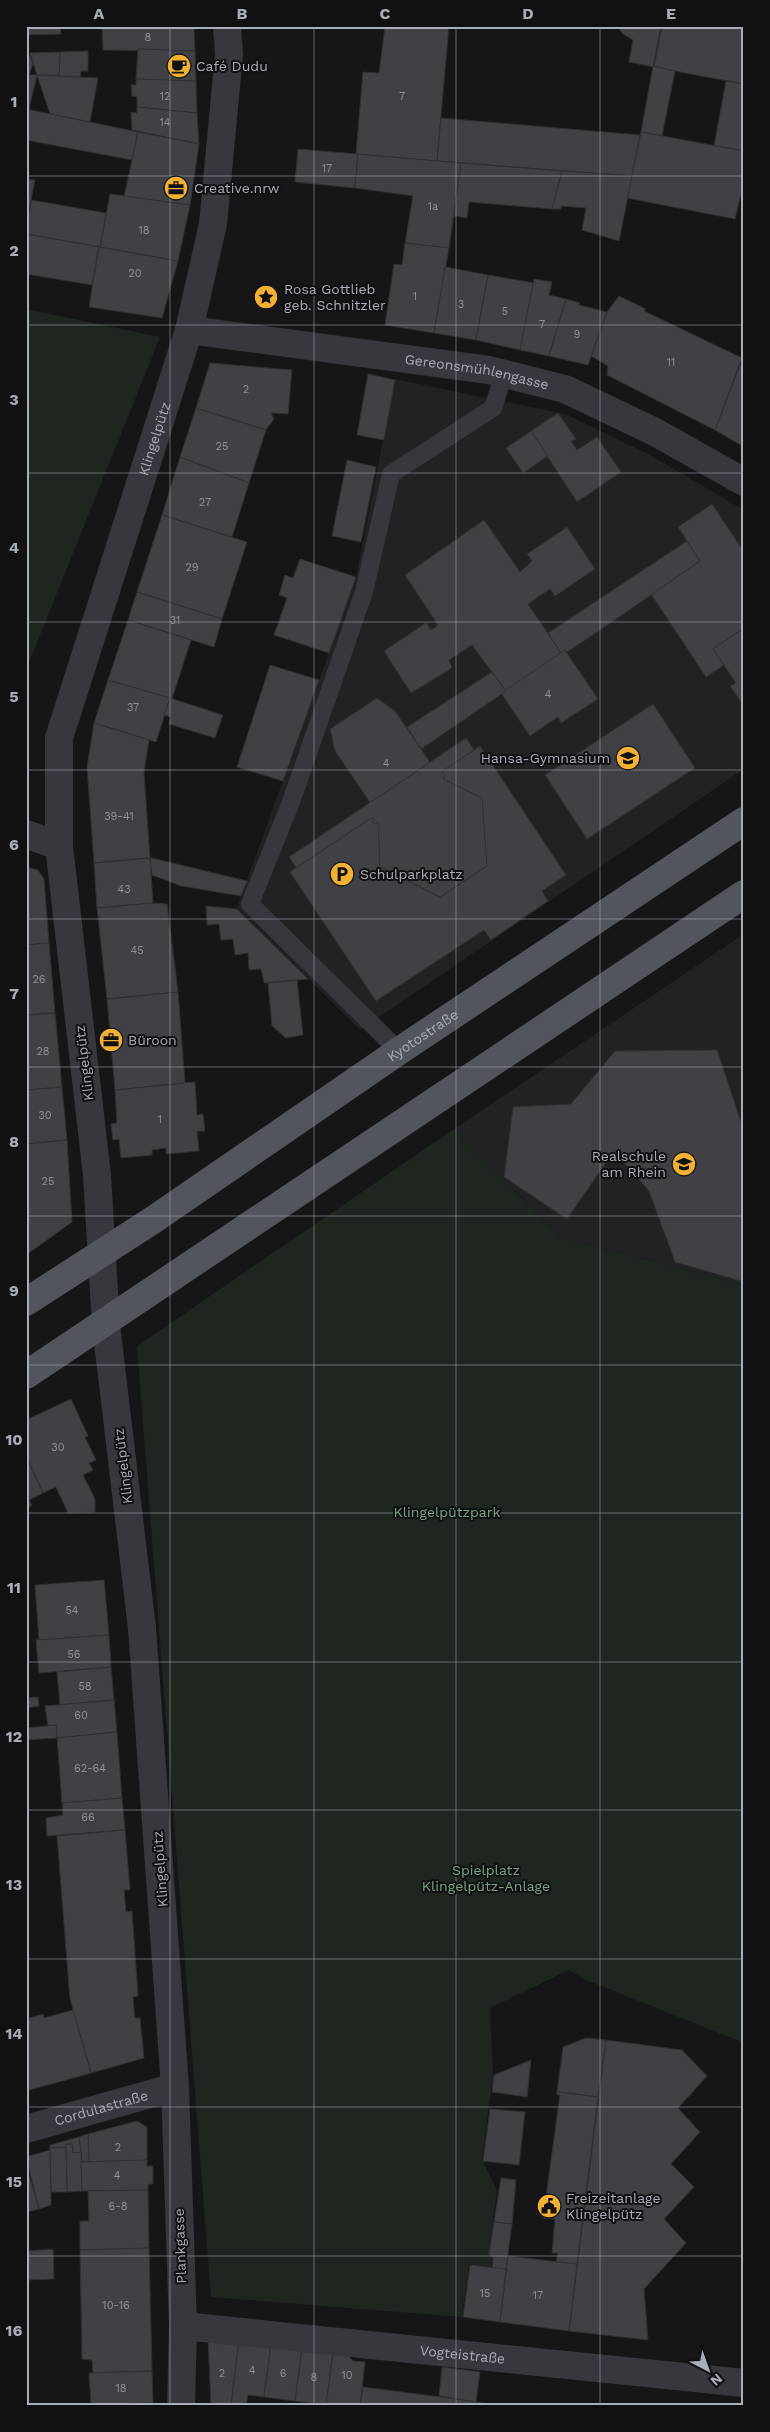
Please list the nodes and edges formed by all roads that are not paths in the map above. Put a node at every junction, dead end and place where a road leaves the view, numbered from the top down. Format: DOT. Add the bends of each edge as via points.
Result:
graph roads {
  1 [pos="227,26"];
  2 [pos="189,330"];
  3 [pos="504,374"];
  4 [pos="744,482"];
  5 [pos="744,821"];
  6 [pos="26,834"];
  7 [pos="59,846"];
  8 [pos="744,894"];
  9 [pos="399,1051"];
  10 [pos="102,1252"];
  11 [pos="26,1302"];
  12 [pos="106,1320"];
  13 [pos="26,1375"];
  14 [pos="176,2087"];
  15 [pos="26,2129"];
  16 [pos="183,2326"];
  17 [pos="744,2383"];
  18 [pos="181,2406"];
  1 -- 2 [label="street, Klingelpütz" via="229,54 213,224"];
  2 -- 3 [label="street, Gereonsmühlengasse" via="380,354"];
  2 -- 7 [label="street, Klingelpütz" via="59,738"];
  3 -- 4 [label="street, Gereonsmühlengasse" via="565,389 655,432"];
  3 -- 9 [label="lane" via="493,408 391,474 364,592 291,802 250,904"];
  5 -- 9 [label="main road, Kyotostraße"];
  6 -- 7 [label="street"];
  7 -- 10 [label="street, Klingelpütz"];
  8 -- 12 [label="main road"];
  9 -- 10 [label="main road, Kyotostraße"];
  10 -- 11 [label="main road, Kyotostraße"];
  10 -- 12 [label="street, Klingelpütz"];
  12 -- 13 [label="main road"];
  12 -- 14 [label="street, Klingelpütz" via="142,1628"];
  14 -- 15 [label="street, Cordulastraße"];
  14 -- 16 [label="street, Plankgasse"];
  16 -- 17 [label="street, Vogteistraße"];
  16 -- 18 [label="street, Plankgasse"];
}
